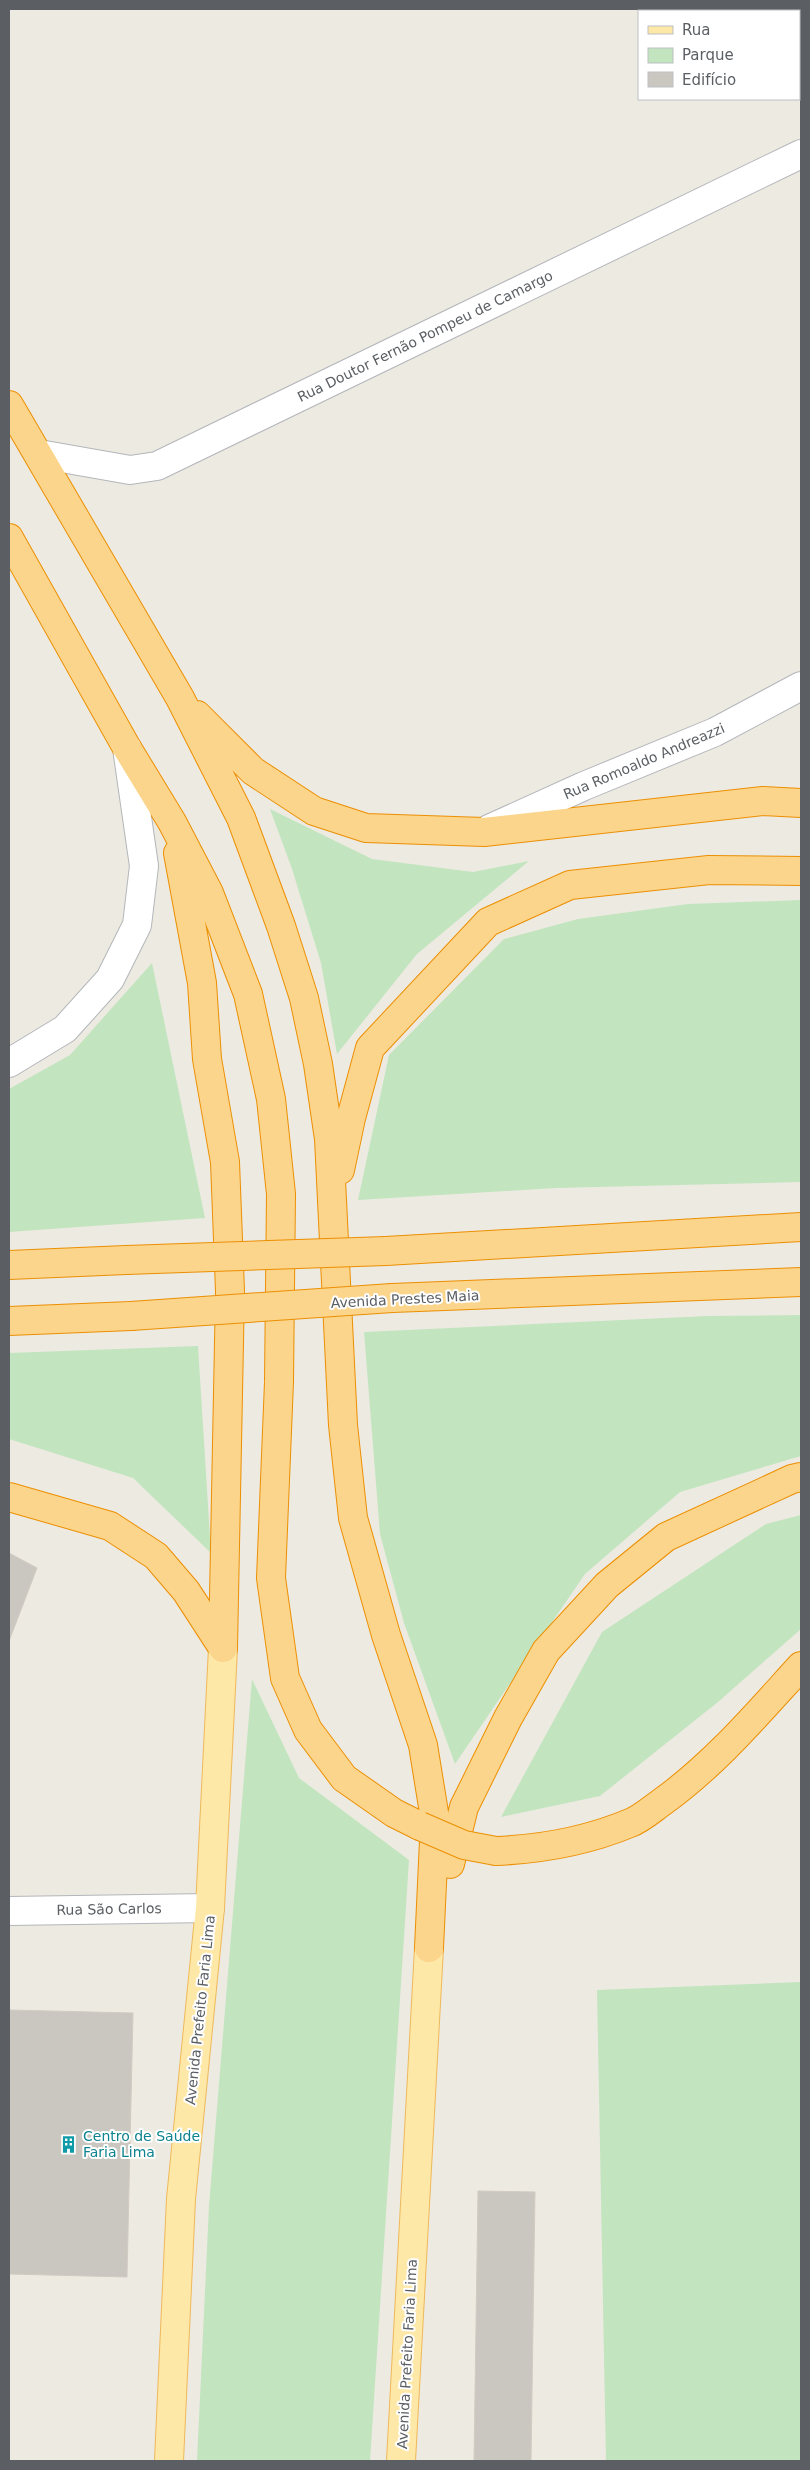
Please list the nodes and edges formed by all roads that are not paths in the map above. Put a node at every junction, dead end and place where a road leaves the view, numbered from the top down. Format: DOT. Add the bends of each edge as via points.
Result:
graph roads {
  1 [pos="801,154"];
  2 [pos="9,404"];
  3 [pos="39,454"];
  4 [pos="9,538"];
  5 [pos="801,686"];
  6 [pos="180,698"];
  7 [pos="127,748"];
  8 [pos="801,803"];
  9 [pos="172,822"];
  10 [pos="484,832"];
  11 [pos="801,870"];
  12 [pos="9,1063"];
  13 [pos="332,1210"];
  14 [pos="801,1227"];
  15 [pos="9,1265"];
  16 [pos="801,1282"];
  17 [pos="9,1321"];
  18 [pos="801,1477"];
  19 [pos="9,1497"];
  20 [pos="223,1648"];
  21 [pos="801,1666"];
  22 [pos="210,1908"];
  23 [pos="9,1911"];
  24 [pos="429,1948"];
  25 [pos="169,2461"];
  26 [pos="400,2461"];
  1 -- 3 [label="street, Rua Doutor Fernão Pompeu de Camargo" via="157,466 130,470"];
  2 -- 3 [label="highway"];
  3 -- 6 [label="highway"];
  4 -- 7 [label="highway"];
  5 -- 10 [label="street, Rua Romoaldo Andreazzi" via="715,732"];
  6 -- 10 [label="highway" via="253,771 314,811 366,828"];
  6 -- 13 [label="highway" via="241,818 304,998 329,1139"];
  7 -- 9 [label="highway"];
  7 -- 12 [label="street" via="144,866 137,925 110,979 65,1029"];
  8 -- 10 [label="highway" via="763,801"];
  9 -- 20 [label="highway" via="202,983 207,1059 225,1162 230,1291"];
  9 -- 21 [label="highway, bridge" via="210,893 248,994 271,1099 281,1194 279,1382 271,1578 285,1678 308,1730 344,1778 394,1813 464,1845 496,1851 537,1849 574,1842 632,1823 687,1783 725,1749"];
  11 -- 13 [label="highway" via="709,870 570,886 488,922 370,1048 351,1118"];
  13 -- 24 [label="highway" via="343,1425 353,1518 386,1635 423,1746 435,1819"];
  14 -- 15 [label="highway, bridge" via="386,1251"];
  16 -- 17 [label="highway, Avenida Prestes Maia, bridge" via="392,1298"];
  18 -- 24 [label="highway" via="666,1538 606,1584 546,1651 464,1807"];
  19 -- 20 [label="highway" via="110,1526 156,1556 186,1591"];
  20 -- 22 [label="main road, Avenida Prefeito Faria Lima"];
  22 -- 23 [label="street, Rua São Carlos"];
  22 -- 25 [label="main road, Avenida Prefeito Faria Lima" via="180,2199"];
  24 -- 26 [label="main road, Avenida Prefeito Faria Lima"];
}
